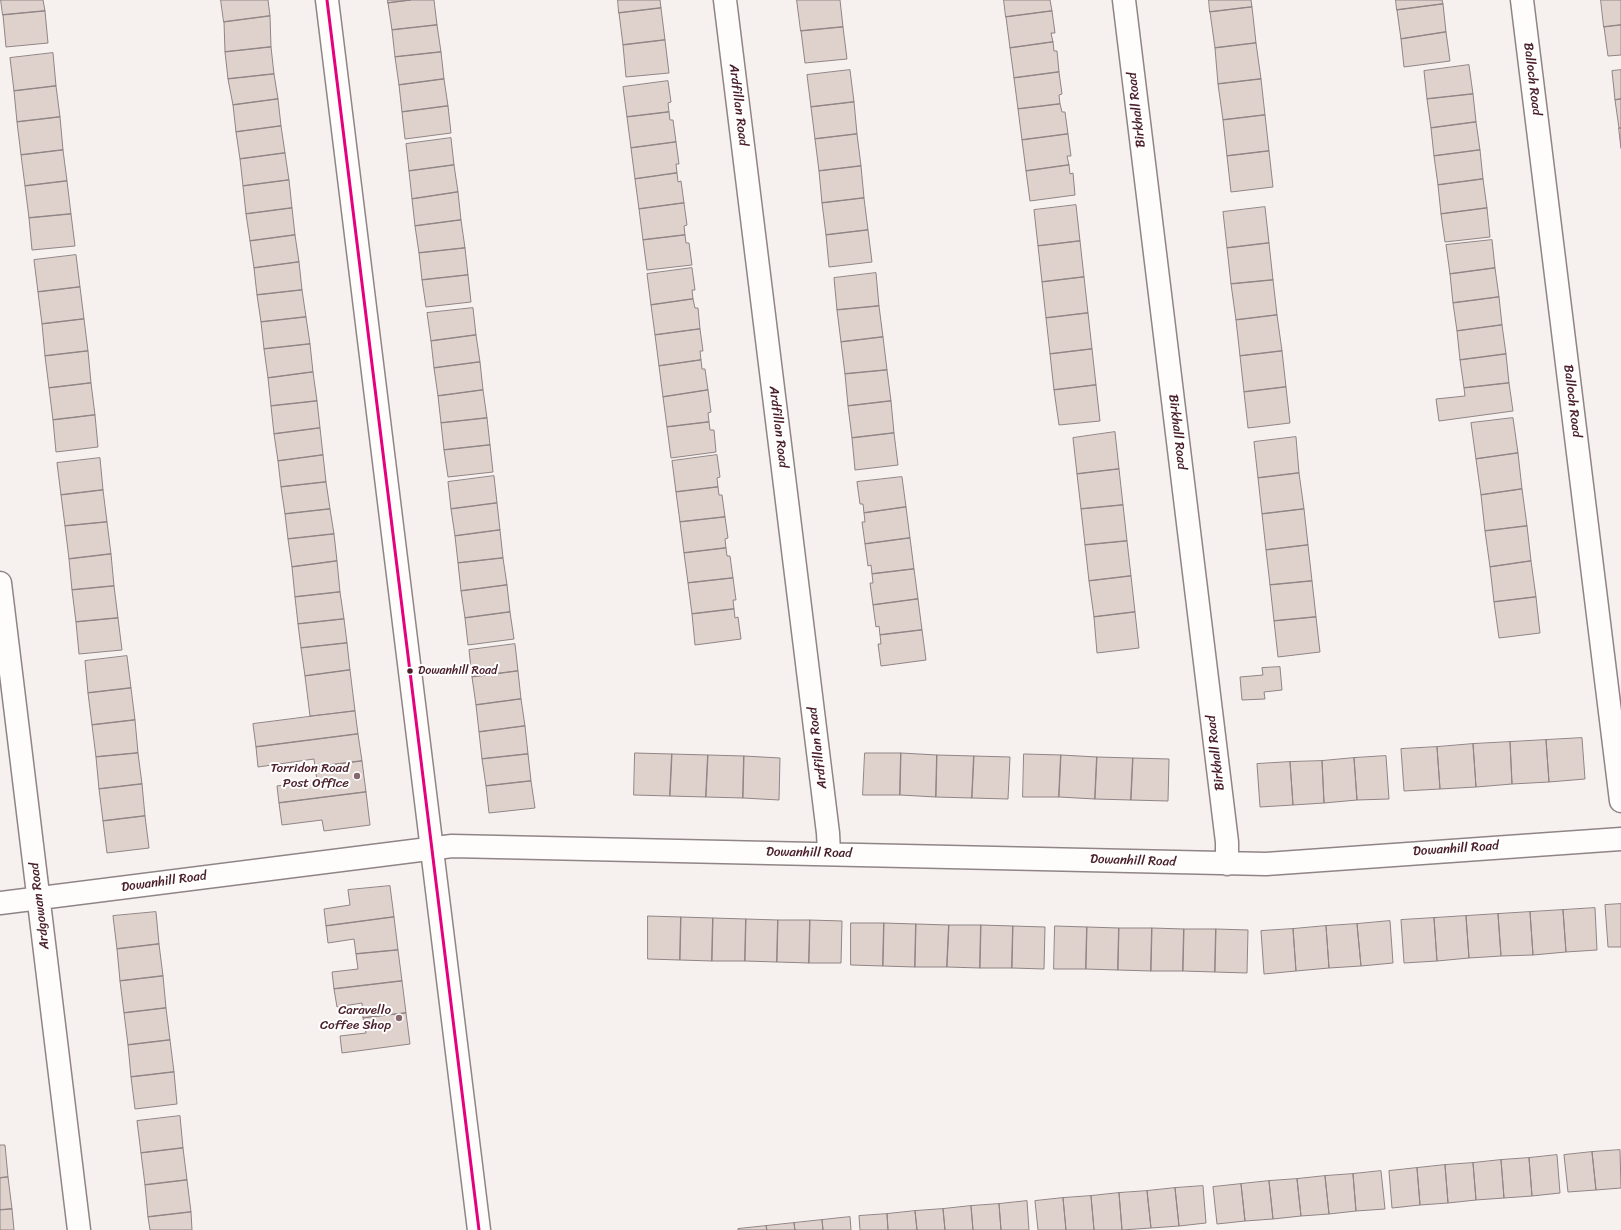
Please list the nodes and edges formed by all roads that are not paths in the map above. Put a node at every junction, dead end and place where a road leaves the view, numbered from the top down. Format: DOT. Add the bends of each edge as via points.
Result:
graph roads {
  1 [pos="327,0"];
  2 [pos="725,0"];
  3 [pos="1124,0"];
  4 [pos="1522,0"];
  5 [pos="0,583"];
  6 [pos="1621,801"];
  7 [pos="1621,838"];
  8 [pos="432,848"];
  9 [pos="829,853"];
  10 [pos="1227,864"];
  11 [pos="39,899"];
  12 [pos="0,903"];
  13 [pos="79,1230"];
  14 [pos="479,1230"];
  1 -- 8 [label="street"];
  2 -- 9 [label="street, Ardfillan Road" via="812,694"];
  3 -- 10 [label="street, Birkhall Road" via="1227,842"];
  4 -- 6 [label="street, Balloch Road"];
  5 -- 11 [label="street, Ardgowan Road"];
  7 -- 10 [label="street, Dowanhill Road" via="1266,864"];
  8 -- 9 [label="street, Dowanhill Road" via="472,845"];
  8 -- 11 [label="street, Dowanhill Road"];
  8 -- 14 [label="street"];
  9 -- 10 [label="street, Dowanhill Road"];
  11 -- 12 [label="street, Dowanhill Road"];
  11 -- 13 [label="street, Ardgowan Road"];
}
